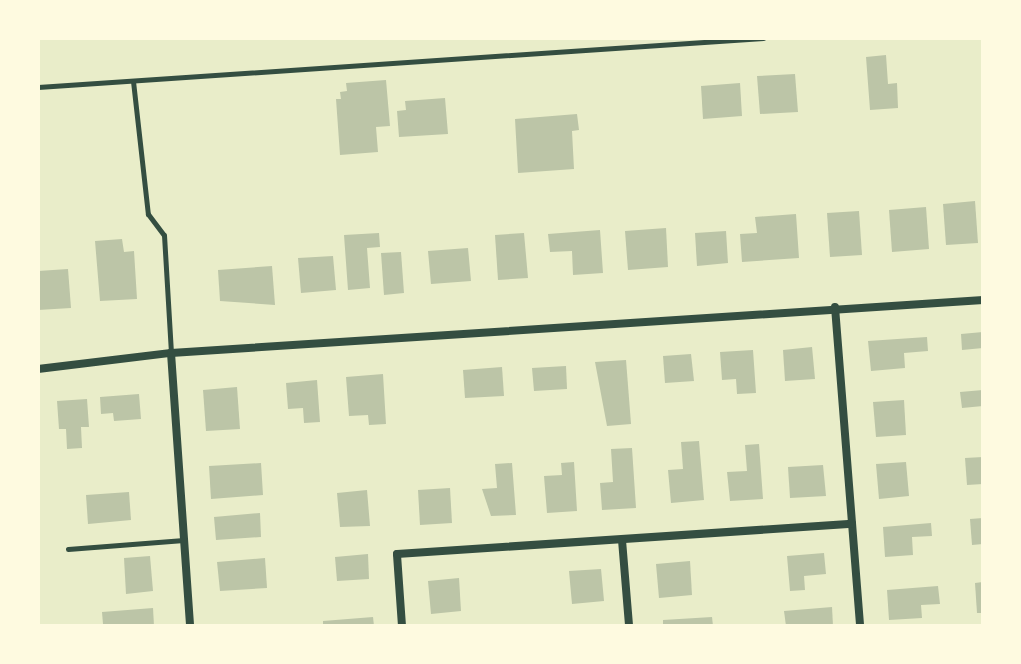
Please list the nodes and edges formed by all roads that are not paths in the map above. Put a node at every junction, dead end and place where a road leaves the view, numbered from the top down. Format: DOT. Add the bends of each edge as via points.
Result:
graph roads {
  1 [pos="763,38"];
  2 [pos="681,41"];
  3 [pos="133,81"];
  4 [pos="38,87"];
  5 [pos="983,300"];
  6 [pos="835,307"];
  7 [pos="171,353"];
  8 [pos="38,369"];
  9 [pos="852,524"];
  10 [pos="184,540"];
  11 [pos="622,540"];
  12 [pos="68,549"];
  13 [pos="190,626"];
  14 [pos="402,626"];
  15 [pos="629,626"];
  16 [pos="860,626"];
  1 -- 2 [label="lane"];
  2 -- 3 [label="lane"];
  3 -- 4 [label="lane"];
  3 -- 7 [label="lane" via="148,214 164,235"];
  5 -- 6 [label="street"];
  6 -- 7 [label="street"];
  6 -- 9 [label="street"];
  7 -- 8 [label="street"];
  7 -- 10 [label="street"];
  9 -- 11 [label="street"];
  9 -- 16 [label="street"];
  10 -- 12 [label="lane"];
  10 -- 13 [label="street"];
  11 -- 14 [label="street" via="397,554"];
  11 -- 15 [label="street"];
}
